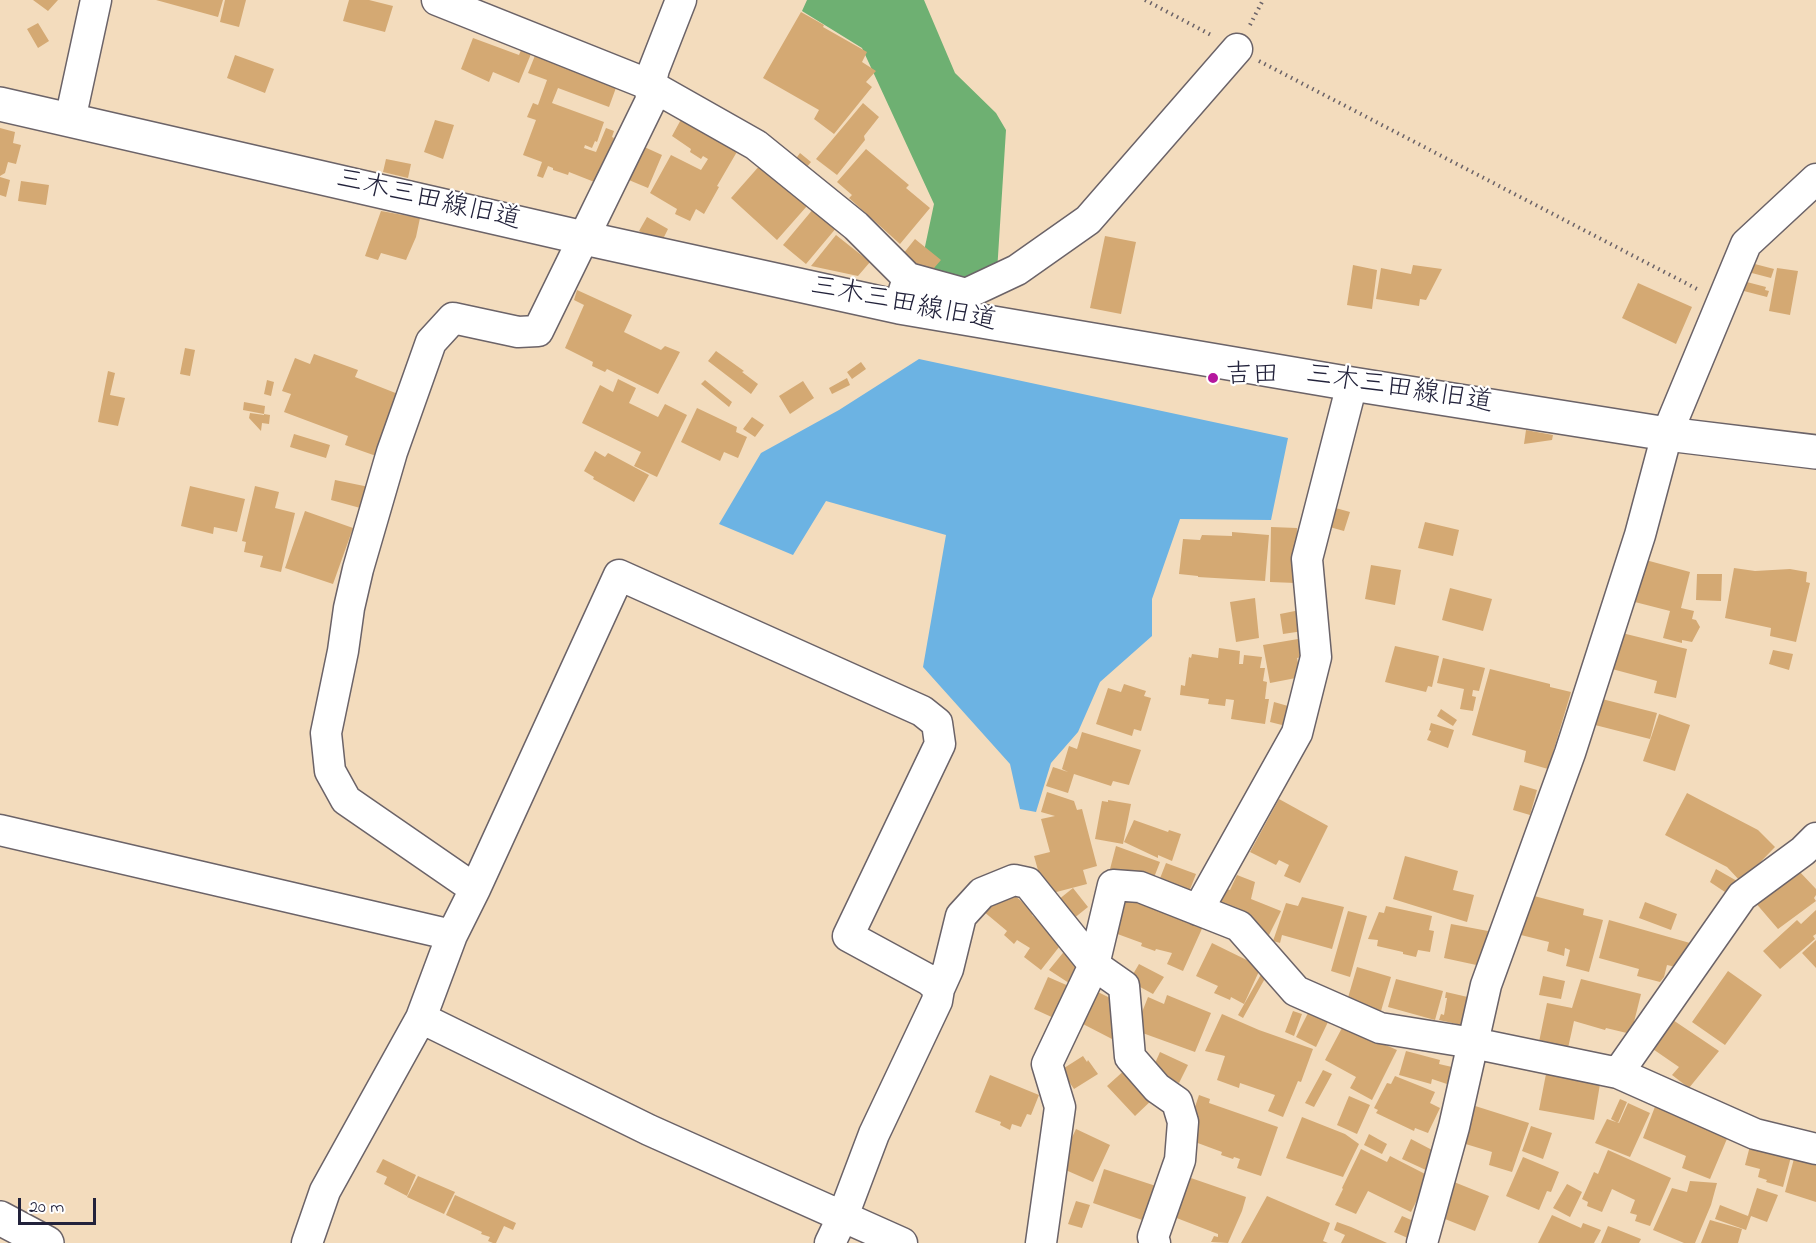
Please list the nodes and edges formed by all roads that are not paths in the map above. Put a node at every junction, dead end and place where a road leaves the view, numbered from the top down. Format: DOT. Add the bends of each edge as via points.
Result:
graph roads {
  1 [pos="96,0"];
  2 [pos="437,0"];
  3 [pos="681,0"];
  4 [pos="1237,49"];
  5 [pos="650,85"];
  6 [pos="0,104"];
  7 [pos="70,120"];
  8 [pos="1816,179"];
  9 [pos="584,238"];
  10 [pos="904,293"];
  11 [pos="1352,384"];
  12 [pos="1667,434"];
  13 [pos="1816,452"];
  14 [pos="0,830"];
  15 [pos="1816,838"];
  16 [pos="475,889"];
  17 [pos="1198,910"];
  18 [pos="452,935"];
  19 [pos="1094,965"];
  20 [pos="939,989"];
  21 [pos="421,1018"];
  22 [pos="1473,1043"];
  23 [pos="1618,1072"];
  24 [pos="1816,1149"];
  25 [pos="843,1216"];
  26 [pos="0,1218"];
  27 [pos="1427,1242"];
  28 [pos="47,1243"];
  29 [pos="307,1243"];
  30 [pos="830,1243"];
  31 [pos="902,1243"];
  32 [pos="1041,1243"];
  33 [pos="1155,1243"];
  1 -- 7 [label="street"];
  2 -- 5 [label="street"];
  3 -- 5 [label="street"];
  4 -- 10 [label="street" via="1088,220 1017,270 966,294"];
  5 -- 9 [label="street" via="651,100"];
  5 -- 10 [label="street" via="756,145 856,226"];
  6 -- 7 [label="street, 三木三田線旧道"];
  7 -- 9 [label="street, 三木三田線旧道"];
  8 -- 12 [label="street" via="1746,244"];
  9 -- 10 [label="street, 三木三田線旧道"];
  9 -- 16 [label="street" via="538,331 518,332 453,318 430,342 358,569 326,734 330,771 346,800"];
  10 -- 11 [label="street, 三木三田線旧道"];
  11 -- 12 [label="street, 三木三田線旧道"];
  11 -- 17 [label="street" via="1307,558 1316,657 1297,733"];
  12 -- 13 [label="street, 三木三田線旧道"];
  12 -- 22 [label="street" via="1640,535 1570,753 1486,985"];
  14 -- 18 [label="street"];
  15 -- 23 [label="street" via="1742,896"];
  16 -- 18 [label="street"];
  16 -- 20 [label="street" via="619,575 922,711 937,723 940,744 848,936"];
  17 -- 19 [label="street" via="1140,887 1113,885"];
  17 -- 22 [label="street" via="1239,926 1296,991 1380,1028"];
  18 -- 21 [label="street"];
  19 -- 20 [label="street" via="1028,883 1014,880 982,894 961,916"];
  19 -- 32 [label="street" via="1047,1065 1060,1107"];
  19 -- 33 [label="street" via="1124,986 1130,1057 1157,1088 1177,1102 1182,1122 1180,1160 1153,1237"];
  20 -- 25 [label="street" via="937,1001 873,1134"];
  21 -- 25 [label="street" via="649,1130"];
  21 -- 29 [label="street" via="325,1191"];
  22 -- 23 [label="street"];
  22 -- 27 [label="street"];
  23 -- 24 [label="street" via="1755,1134"];
  25 -- 30 [label="street"];
  25 -- 31 [label="street"];
  26 -- 28 [label="street"];
}
